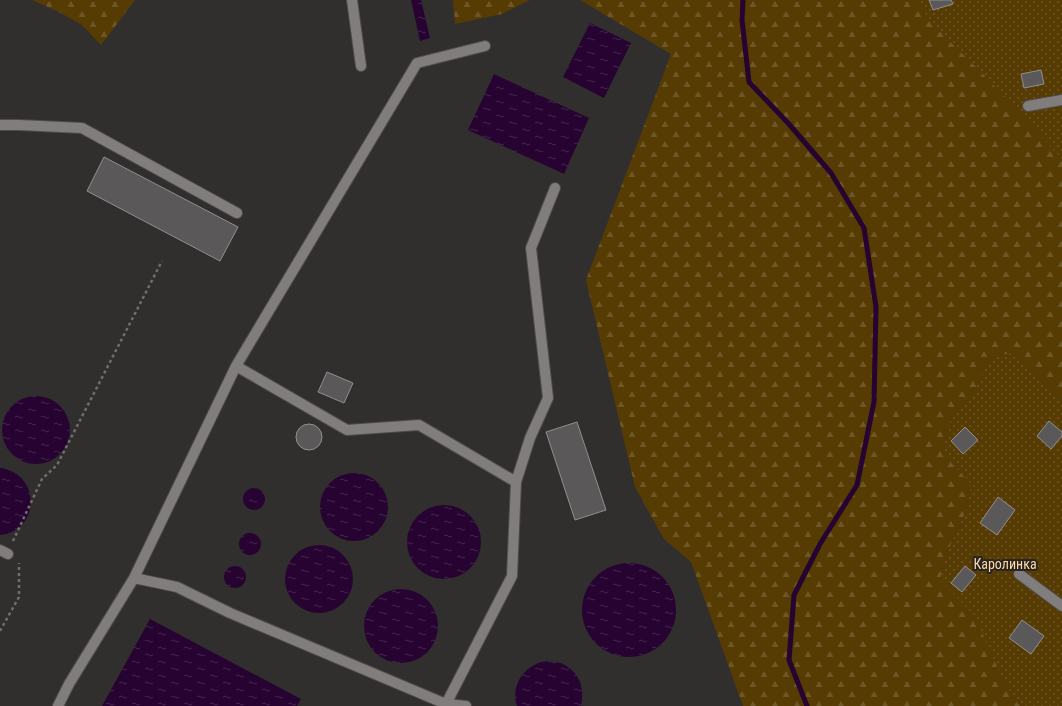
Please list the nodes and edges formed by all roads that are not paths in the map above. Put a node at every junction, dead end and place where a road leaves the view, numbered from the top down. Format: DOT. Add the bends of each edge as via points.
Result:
graph roads {
  1 [pos="352,0"];
  2 [pos="485,46"];
  3 [pos="361,66"];
  4 [pos="1062,100"];
  5 [pos="1028,106"];
  6 [pos="0,125"];
  7 [pos="555,188"];
  8 [pos="237,213"];
  9 [pos="236,366"];
  10 [pos="516,482"];
  11 [pos="1019,574"];
  12 [pos="134,578"];
  13 [pos="1062,606"];
  14 [pos="446,705"];
  15 [pos="58,706"];
  16 [pos="466,706"];
  1 -- 3 [label="lane"];
  2 -- 9 [label="lane" via="417,64"];
  4 -- 5 [label="lane"];
  6 -- 8 [label="lane" via="82,128"];
  7 -- 10 [label="lane" via="531,248 548,398 530,438"];
  9 -- 10 [label="lane" via="347,430 419,425"];
  9 -- 12 [label="lane"];
  10 -- 14 [label="lane" via="512,576"];
  11 -- 13 [label="lane"];
  12 -- 14 [label="lane" via="177,587 230,613"];
  12 -- 15 [label="lane"];
  14 -- 16 [label="lane"];
}
